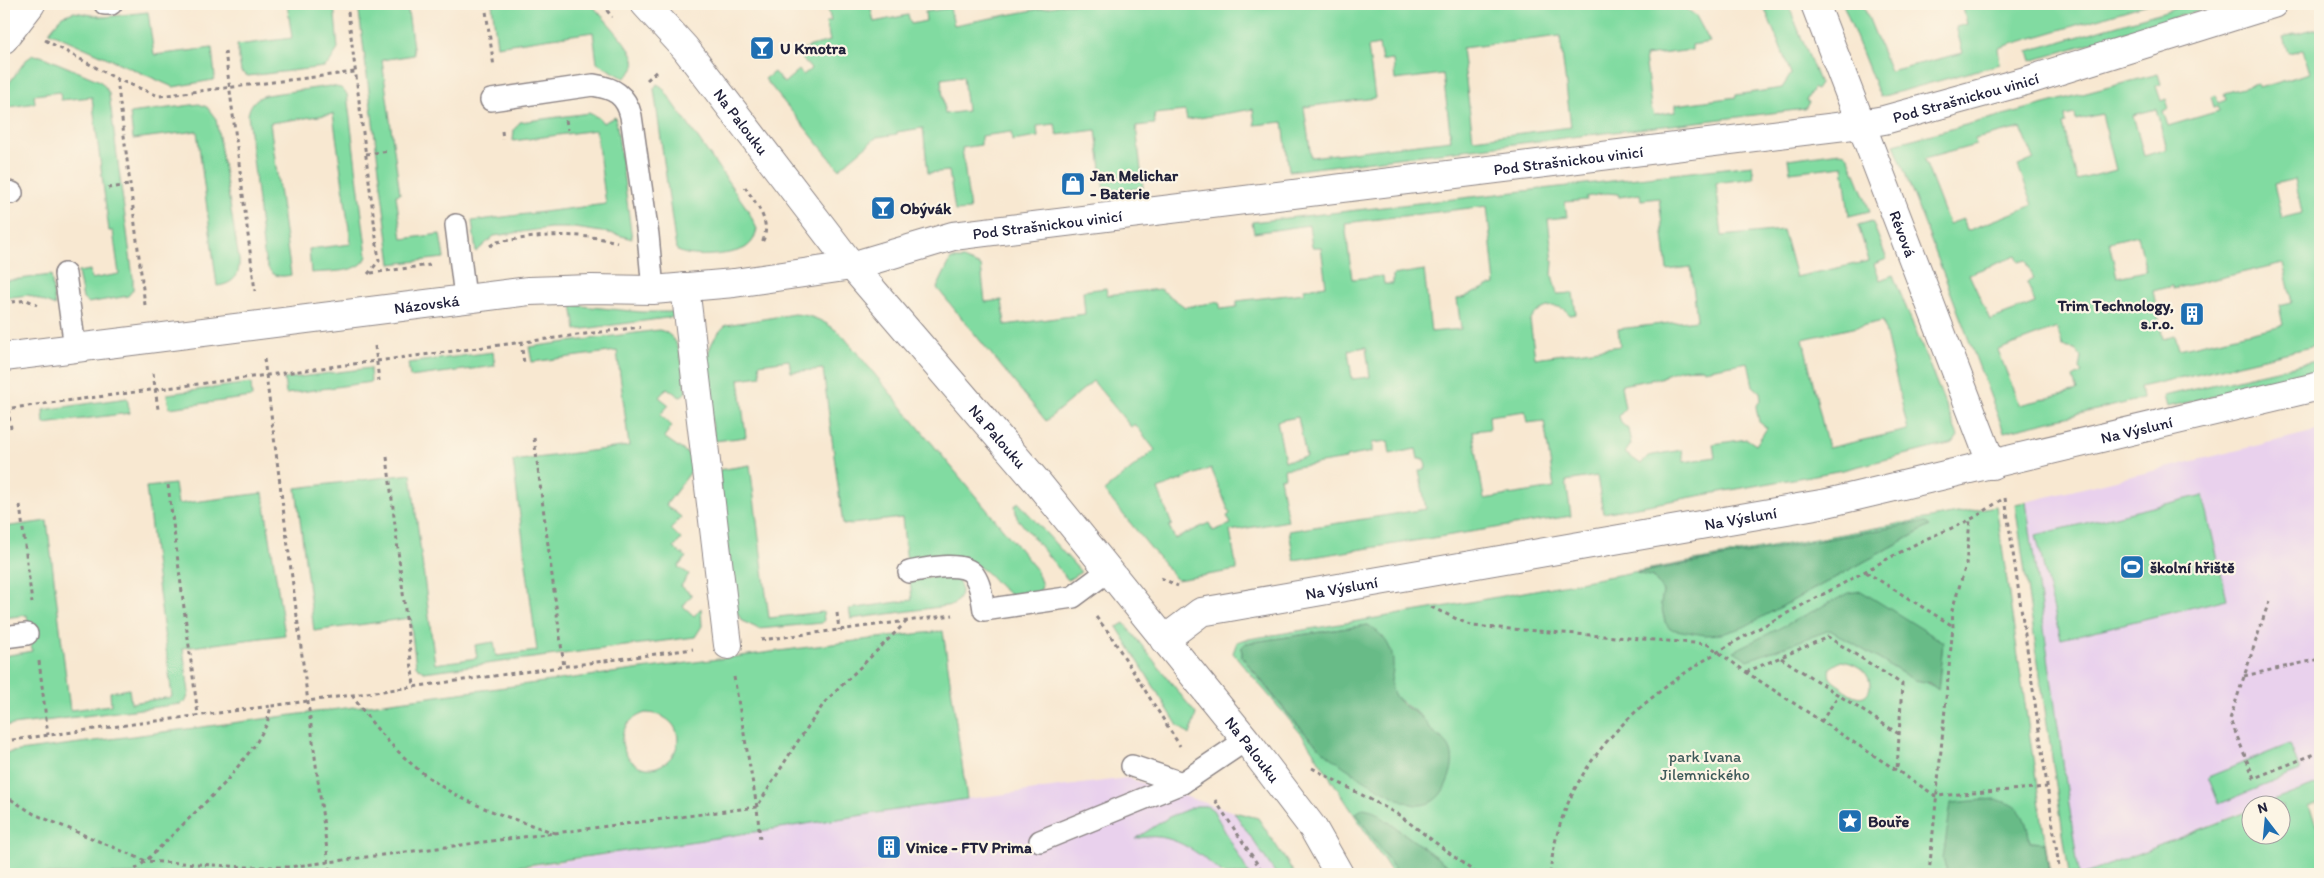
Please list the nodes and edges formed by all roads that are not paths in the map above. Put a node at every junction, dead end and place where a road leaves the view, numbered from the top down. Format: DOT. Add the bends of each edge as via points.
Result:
graph roads {
  1 [pos="105,4"];
  2 [pos="111,4"];
  3 [pos="645,4"];
  4 [pos="1815,4"];
  5 [pos="2273,4"];
  6 [pos="491,100"];
  7 [pos="1861,124"];
  8 [pos="456,225"];
  9 [pos="852,266"];
  10 [pos="66,274"];
  11 [pos="685,287"];
  12 [pos="653,290"];
  13 [pos="466,297"];
  14 [pos="75,348"];
  15 [pos="4,357"];
  16 [pos="2320,386"];
  17 [pos="1992,465"];
  18 [pos="1108,571"];
  19 [pos="909,572"];
  20 [pos="27,634"];
  21 [pos="4,637"];
  22 [pos="1164,640"];
  23 [pos="728,645"];
  24 [pos="1246,740"];
  25 [pos="1132,766"];
  26 [pos="1182,782"];
  27 [pos="1040,841"];
  28 [pos="1339,874"];
  1 -- 2 [label="lane"];
  3 -- 9 [label="street, Na Palouku" via="685,48"];
  4 -- 7 [label="street, Révová"];
  5 -- 7 [label="street, Pod Strašnickou vinicí" via="2029,80"];
  6 -- 12 [label="lane" via="593,85 607,87 626,100 650,245"];
  7 -- 9 [label="street, Pod Strašnickou vinicí" via="953,236"];
  7 -- 17 [label="street, Révová"];
  8 -- 13 [label="lane"];
  9 -- 11 [label="street, Názovská"];
  9 -- 18 [label="street, Na Palouku" via="1038,482"];
  10 -- 14 [label="lane"];
  11 -- 12 [label="street, Názovská"];
  11 -- 23 [label="street"];
  12 -- 13 [label="street, Názovská" via="529,291"];
  13 -- 14 [label="street, Názovská"];
  14 -- 15 [label="street, Názovská"];
  16 -- 17 [label="street, Na Výsluní"];
  17 -- 22 [label="street, Na Výsluní" via="1827,503 1201,612"];
  18 -- 19 [label="lane" via="1073,597 984,610 977,581 967,569 949,567"];
  18 -- 22 [label="street, Na Palouku"];
  20 -- 21 [label="lane"];
  22 -- 24 [label="street, Na Palouku"];
  24 -- 26 [label="lane"];
  24 -- 28 [label="street, Na Palouku" via="1313,828"];
  25 -- 26 [label="lane"];
  26 -- 27 [label="lane"];
}
